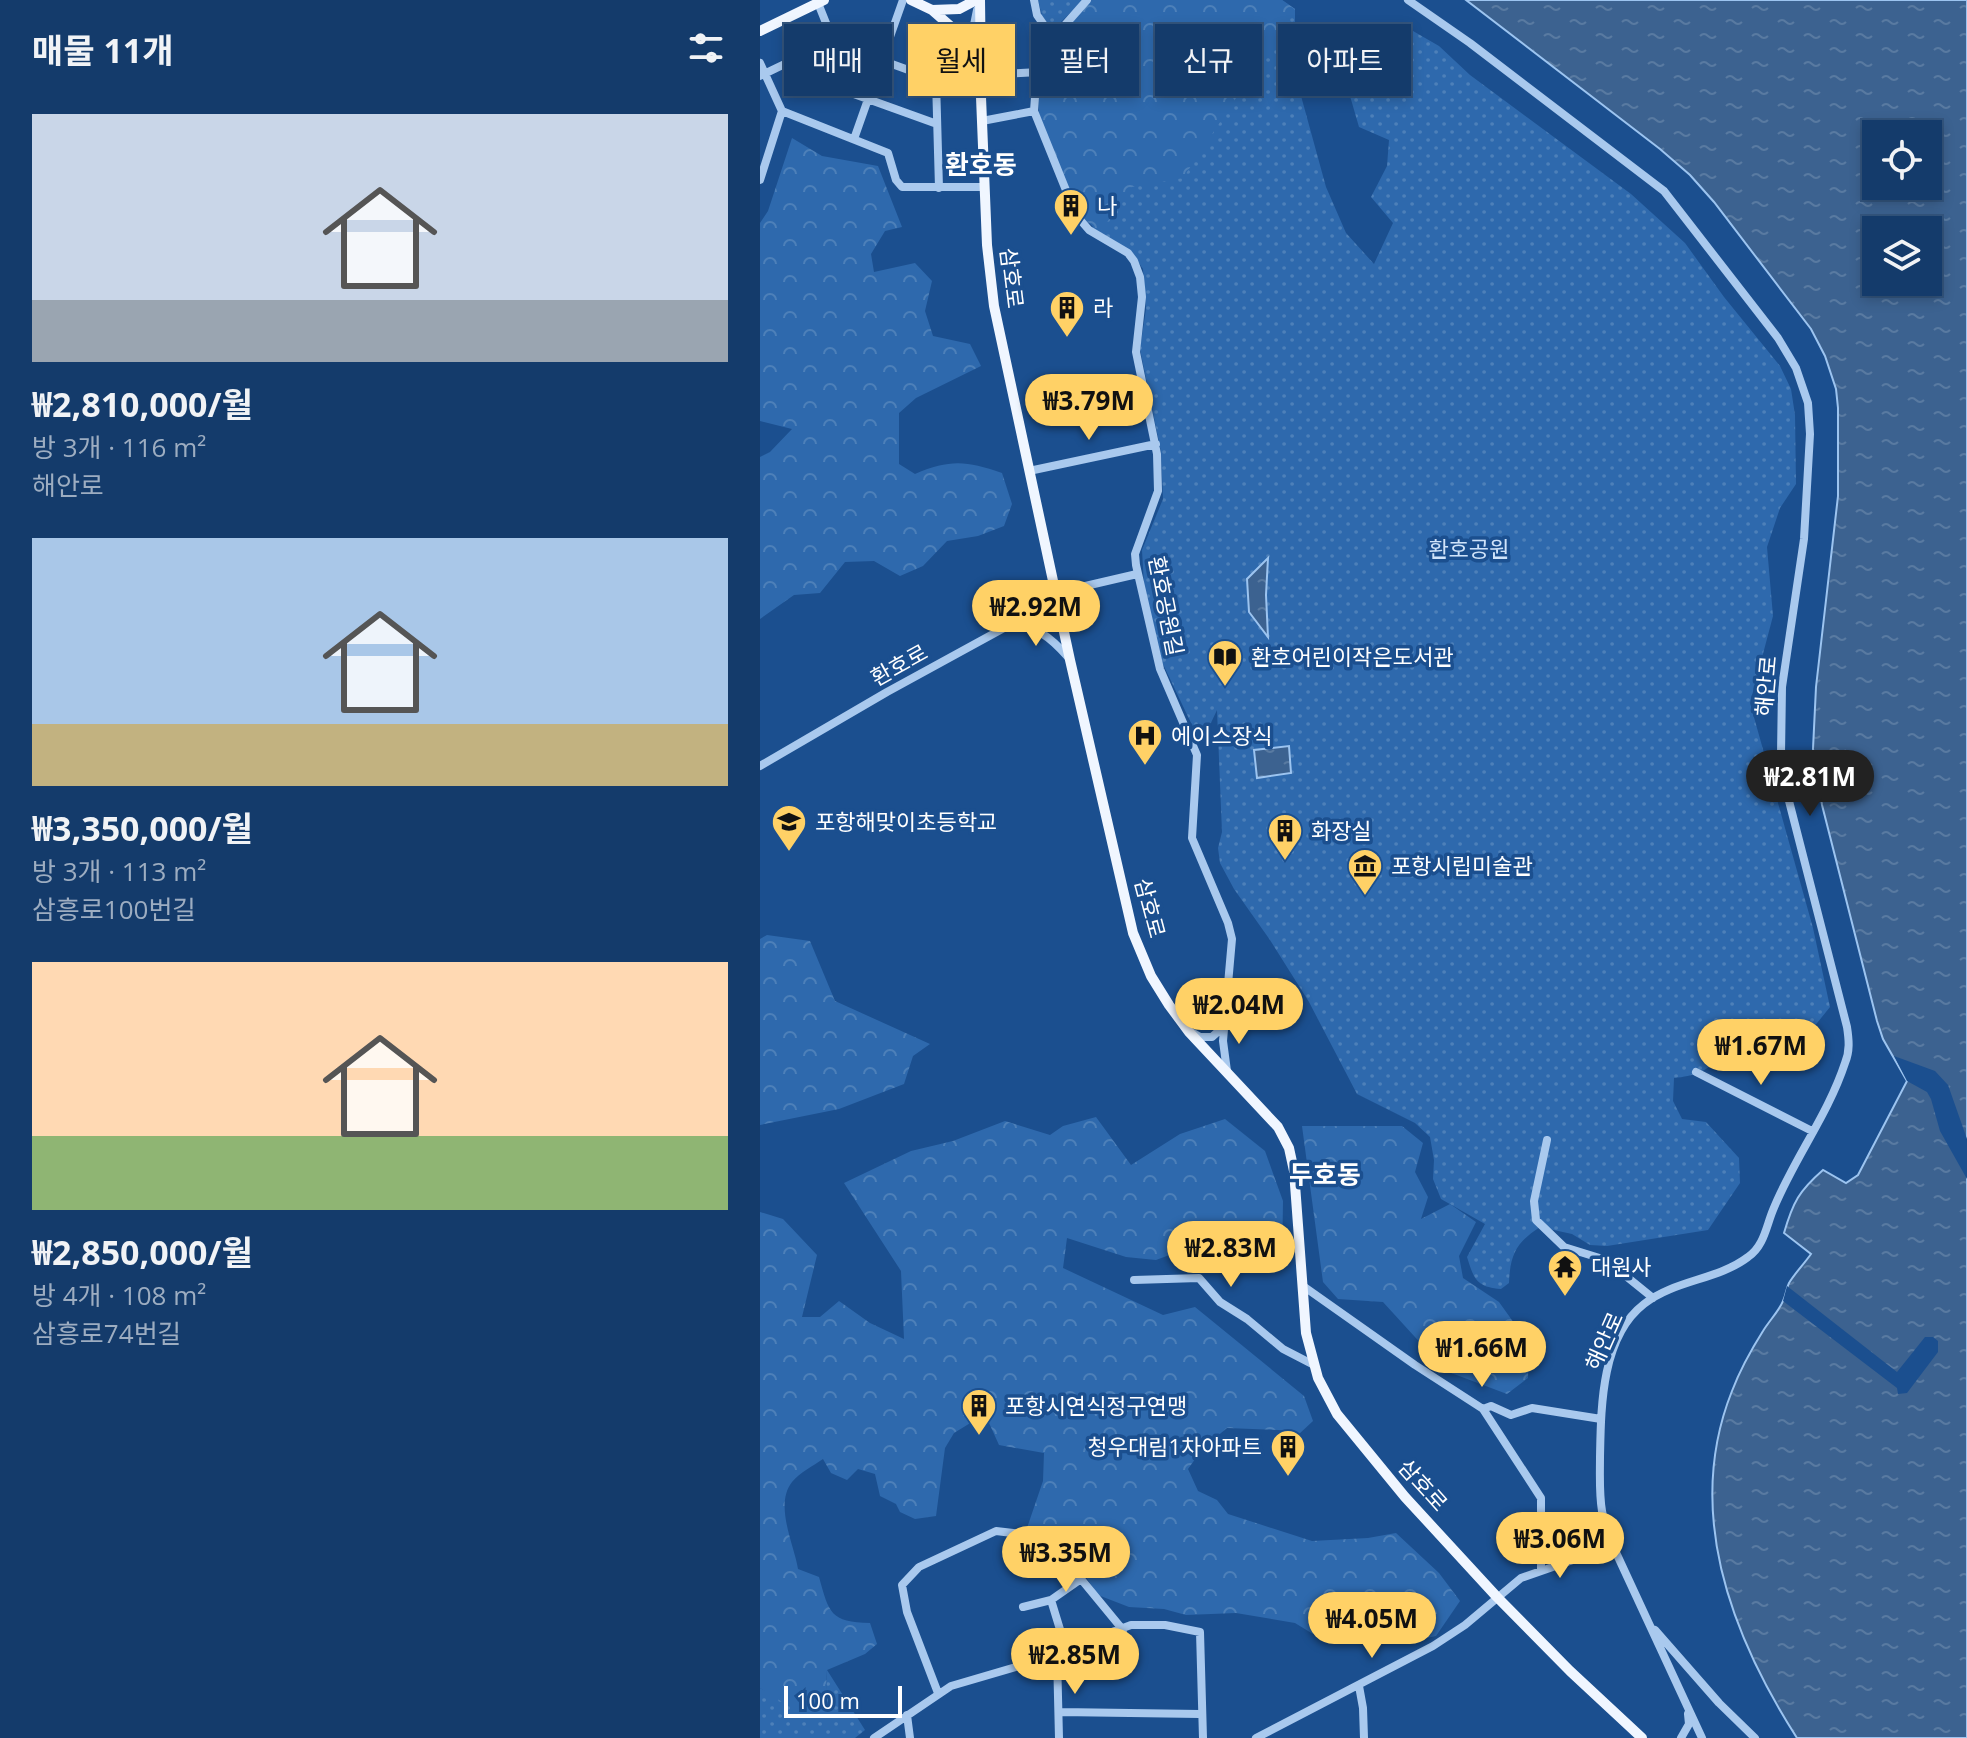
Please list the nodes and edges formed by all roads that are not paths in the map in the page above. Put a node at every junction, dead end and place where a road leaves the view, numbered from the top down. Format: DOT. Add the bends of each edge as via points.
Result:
graph roads {
  1 [pos="903,0"];
  2 [pos="911,0"];
  3 [pos="978,0"];
  4 [pos="1034,0"];
  5 [pos="1086,0"];
  6 [pos="1408,0"];
  7 [pos="821,2"];
  8 [pos="932,10"];
  9 [pos="828,24"];
  10 [pos="948,24"];
  11 [pos="974,24"];
  12 [pos="978,24"];
  13 [pos="1043,24"];
  14 [pos="1065,24"];
  15 [pos="760,31"];
  16 [pos="892,33"];
  17 [pos="760,63"];
  18 [pos="784,65"];
  19 [pos="763,75"];
  20 [pos="861,96"];
  21 [pos="870,96"];
  22 [pos="936,96"];
  23 [pos="980,96"];
  24 [pos="1036,96"];
  25 [pos="869,99"];
  26 [pos="782,111"];
  27 [pos="1034,111"];
  28 [pos="982,121"];
  29 [pos="937,124"];
  30 [pos="854,139"];
  31 [pos="760,180"];
  32 [pos="985,187"];
  33 [pos="939,188"];
  34 [pos="1156,444"];
  35 [pos="1029,471"];
  36 [pos="1137,574"];
  37 [pos="1057,596"];
  38 [pos="1004,628"];
  39 [pos="1070,660"];
  40 [pos="760,766"];
  41 [pos="1224,1023"];
  42 [pos="1189,1032"];
  43 [pos="1227,1071"];
  44 [pos="1696,1072"];
  45 [pos="1812,1131"];
  46 [pos="1547,1140"];
  47 [pos="1134,1280"];
  48 [pos="1303,1286"];
  49 [pos="1653,1298"];
  50 [pos="1312,1364"];
  51 [pos="1483,1409"];
  52 [pos="1601,1419"];
  53 [pos="1613,1546"];
  54 [pos="1541,1569"];
  55 [pos="1081,1579"];
  56 [pos="1497,1597"];
  57 [pos="1051,1600"];
  58 [pos="1023,1607"];
  59 [pos="1648,1622"];
  60 [pos="1123,1630"];
  61 [pos="1066,1649"];
  62 [pos="1057,1655"];
  63 [pos="1359,1686"];
  64 [pos="938,1693"];
  65 [pos="1687,1709"];
  66 [pos="1060,1712"];
  67 [pos="1200,1714"];
  68 [pos="907,1715"];
  69 [pos="874,1738"];
  70 [pos="910,1738"];
  71 [pos="1059,1738"];
  72 [pos="1203,1738"];
  73 [pos="1256,1738"];
  74 [pos="1364,1738"];
  75 [pos="1642,1738"];
  76 [pos="1681,1738"];
  77 [pos="1702,1738"];
  78 [pos="1755,1738"];
  1 -- 16 [label="street"];
  2 -- 8 [label="main road"];
  3 -- 8 [label="main road" via="959,9"];
  3 -- 11 [label="street"];
  3 -- 12 [label="main road, 삼호로"];
  4 -- 13 [label="street"];
  5 -- 14 [label="street, 환호공원길"];
  6 -- 45 [label="street, 해안로" via="1664,191 1778,338 1801,380 1809,423 1807,504 1782,687 1781,754 1849,1044 1844,1066"];
  7 -- 9 [label="street"];
  7 -- 15 [label="main road"];
  8 -- 10 [label="main road"];
  17 -- 19 [label="street"];
  18 -- 19 [label="street"];
  19 -- 26 [label="street"];
  20 -- 25 [label="street"];
  21 -- 25 [label="street"];
  22 -- 29 [label="street"];
  23 -- 28 [label="main road, 삼호로"];
  24 -- 27 [label="street, 환호공원길"];
  25 -- 29 [label="street"];
  25 -- 30 [label="street"];
  26 -- 30 [label="street"];
  26 -- 31 [label="street"];
  27 -- 28 [label="street"];
  27 -- 34 [label="street, 환호공원길" via="1079,221 1128,253 1137,269 1142,297 1136,352"];
  28 -- 32 [label="main road, 삼호로"];
  29 -- 33 [label="street"];
  30 -- 33 [label="street" via="888,153 902,187"];
  32 -- 33 [label="street"];
  32 -- 35 [label="main road, 삼호로" via="994,306"];
  34 -- 35 [label="street"];
  34 -- 36 [label="street, 환호공원길" via="1158,491 1135,554"];
  35 -- 37 [label="main road, 삼호로"];
  36 -- 37 [label="street, 환호로"];
  36 -- 41 [label="street, 환호공원길" via="1160,669 1197,755 1192,838 1233,947"];
  37 -- 38 [label="street, 환호로"];
  37 -- 39 [label="main road, 삼호로"];
  38 -- 39 [label="street" via="1025,626 1042,632"];
  38 -- 40 [label="street, 환호로"];
  39 -- 42 [label="main road, 삼호로" via="1133,933 1151,976"];
  41 -- 42 [label="street" via="1212,1037"];
  41 -- 43 [label="street, 환호공원길"];
  42 -- 43 [label="main road, 삼호로"];
  43 -- 48 [label="main road, 삼호로" via="1270,1117 1289,1148"];
  44 -- 45 [label="street"];
  45 -- 49 [label="street, 해안로" via="1757,1249 1741,1262"];
  46 -- 49 [label="street" via="1534,1201 1536,1220 1564,1247 1606,1260"];
  47 -- 50 [label="street" via="1199,1278 1220,1302"];
  48 -- 50 [label="main road, 삼호로"];
  48 -- 51 [label="street"];
  49 -- 52 [label="street, 해안로" via="1630,1319 1613,1353"];
  50 -- 56 [label="main road, 삼호로" via="1351,1434"];
  51 -- 52 [label="street" via="1491,1406 1511,1415 1532,1408"];
  51 -- 54 [label="street" via="1541,1498"];
  52 -- 53 [label="street, 해안로" via="1601,1507"];
  53 -- 54 [label="street"];
  53 -- 59 [label="street, 해안로"];
  54 -- 56 [label="street"];
  55 -- 57 [label="street"];
  55 -- 60 [label="street"];
  55 -- 64 [label="street" via="1021,1534 996,1531 911,1573 902,1585 907,1612"];
  56 -- 63 [label="street" via="1457,1631"];
  56 -- 75 [label="main road, 삼호로"];
  57 -- 58 [label="street"];
  57 -- 61 [label="street"];
  59 -- 65 [label="street, 해안로"];
  59 -- 78 [label="street, 해안로"];
  60 -- 61 [label="street"];
  60 -- 67 [label="street" via="1131,1625 1165,1625 1200,1632"];
  61 -- 62 [label="street"];
  62 -- 64 [label="street"];
  62 -- 66 [label="street"];
  63 -- 73 [label="street"];
  63 -- 74 [label="street"];
  64 -- 68 [label="street"];
  65 -- 76 [label="street" via="1689,1724"];
  65 -- 77 [label="street, 해안로"];
  66 -- 67 [label="street"];
  66 -- 71 [label="street"];
  67 -- 72 [label="street"];
  68 -- 69 [label="street"];
  68 -- 70 [label="street"];
}
